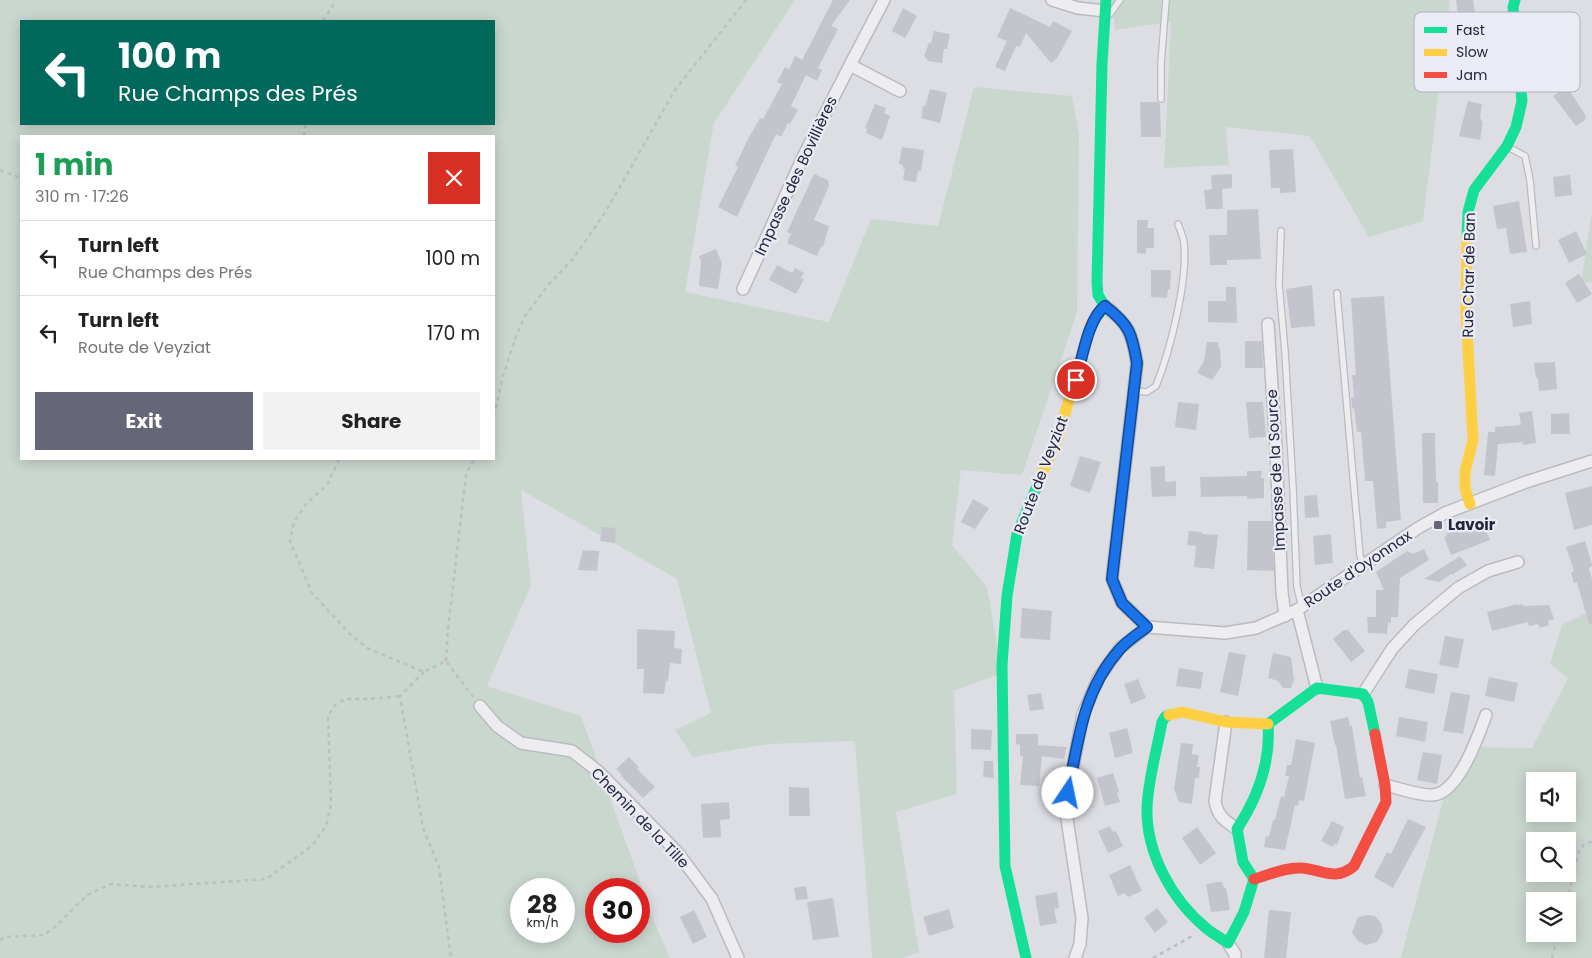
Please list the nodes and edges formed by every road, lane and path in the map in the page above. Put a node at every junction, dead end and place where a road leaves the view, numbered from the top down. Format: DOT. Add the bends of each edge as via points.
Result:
graph roads {
  1 [pos="336,0"];
  2 [pos="746,0"];
  3 [pos="884,0"];
  4 [pos="1052,0"];
  5 [pos="1120,0"];
  6 [pos="1166,0"];
  7 [pos="1105,11"];
  8 [pos="324,20"];
  9 [pos="850,65"];
  10 [pos="900,91"];
  11 [pos="1521,92"];
  12 [pos="1161,99"];
  13 [pos="1507,146"];
  14 [pos="0,170"];
  15 [pos="20,178"];
  16 [pos="1178,224"];
  17 [pos="1280,231"];
  18 [pos="1536,246"];
  19 [pos="743,289"];
  20 [pos="1337,293"];
  21 [pos="1105,306"];
  22 [pos="1268,324"];
  23 [pos="1135,391"];
  24 [pos="495,412"];
  25 [pos="338,460"];
  26 [pos="474,460"];
  27 [pos="1592,461"];
  28 [pos="1470,504"];
  29 [pos="1518,562"];
  30 [pos="1363,566"];
  31 [pos="1299,609"];
  32 [pos="1285,616"];
  33 [pos="1147,627"];
  34 [pos="446,662"];
  35 [pos="424,672"];
  36 [pos="1317,688"];
  37 [pos="1363,694"];
  38 [pos="400,696"];
  39 [pos="480,706"];
  40 [pos="1486,716"];
  41 [pos="1226,722"];
  42 [pos="1268,724"];
  43 [pos="1385,785"];
  44 [pos="1237,829"];
  45 [pos="1592,842"];
  46 [pos="1254,879"];
  47 [pos="1569,892"];
  48 [pos="1207,928"];
  49 [pos="0,940"];
  50 [pos="1556,942"];
  51 [pos="1228,943"];
  52 [pos="451,958"];
  53 [pos="738,958"];
  54 [pos="1026,958"];
  55 [pos="1075,958"];
  56 [pos="1153,958"];
  57 [pos="1235,958"];
  58 [pos="1552,958"];
  1 -- 8 [label="path"];
  2 -- 24 [label="path" via="675,90 606,211 573,259 526,316 503,376"];
  3 -- 9 [label="street, Impasse des Bovillières"];
  4 -- 7 [label="street" via="1078,8"];
  5 -- 7 [label="lane"];
  6 -- 12 [label="lane"];
  7 -- 21 [label="street" via="1097,282 1098,296"];
  9 -- 10 [label="street"];
  9 -- 19 [label="street, Impasse des Bovillières" via="804,155"];
  11 -- 13 [label="street, Rue Char de Ban" via="1516,127"];
  13 -- 18 [label="lane" via="1525,156"];
  13 -- 28 [label="street, Rue Char de Ban" via="1474,190 1468,212 1466,312 1473,440 1465,472 1465,488"];
  14 -- 15 [label="path"];
  16 -- 23 [label="lane" via="1184,245 1175,325 1156,386 1147,392"];
  17 -- 31 [label="lane" via="1279,284"];
  20 -- 30 [label="lane"];
  21 -- 23 [label="street" via="1120,318 1132,335 1137,363"];
  21 -- 54 [label="street, Route de Veyziat" via="1091,324 1058,437 1017,534 1006,596 1002,665 1005,866"];
  22 -- 32 [label="street, Impasse de la Source"];
  23 -- 33 [label="street" via="1112,579 1122,603"];
  25 -- 35 [label="path" via="327,485 307,503 294,522 290,541 312,593 350,634 368,648"];
  26 -- 34 [label="path" via="466,475"];
  27 -- 28 [label="street, Route d'Oyonnax"];
  28 -- 30 [label="street, Route d'Oyonnax" via="1418,528"];
  29 -- 37 [label="street" via="1488,571 1458,588 1414,625 1392,649"];
  30 -- 31 [label="street, Route d'Oyonnax"];
  31 -- 32 [label="street, Route d'Oyonnax"];
  31 -- 36 [label="street"];
  32 -- 33 [label="street, Route d'Oyonnax" via="1256,628 1225,633"];
  33 -- 55 [label="street" via="1120,648 1099,678 1083,714 1068,793 1067,819 1082,918 1080,944"];
  34 -- 35 [label="path"];
  34 -- 39 [label="path"];
  35 -- 38 [label="path"];
  36 -- 37 [label="street"];
  36 -- 42 [label="street"];
  37 -- 43 [label="street" via="1368,702"];
  38 -- 49 [label="path" via="345,699 335,705 328,716 331,804 326,826 312,846 266,879 150,888 111,884 87,895 44,935"];
  38 -- 52 [label="path" via="423,828 439,867"];
  39 -- 53 [label="street, Chemin de la Tille" via="497,726 520,743 572,752 599,772 683,860 712,898"];
  40 -- 43 [label="street" via="1474,749 1453,784 1443,792 1432,796"];
  41 -- 42 [label="street"];
  41 -- 44 [label="street" via="1215,800 1217,812 1223,820"];
  41 -- 48 [label="street" via="1182,712 1165,717 1147,808 1153,850 1178,897"];
  42 -- 44 [label="street" via="1270,734 1260,783"];
  43 -- 46 [label="street" via="1383,809 1354,866 1347,872 1327,874 1301,868"];
  44 -- 46 [label="street" via="1243,862"];
  45 -- 47 [label="path" via="1584,844 1580,851"];
  46 -- 51 [label="street" via="1236,930"];
  48 -- 51 [label="street"];
  48 -- 56 [label="path"];
  50 -- 58 [label="path"];
  51 -- 57 [label="street"];
}
